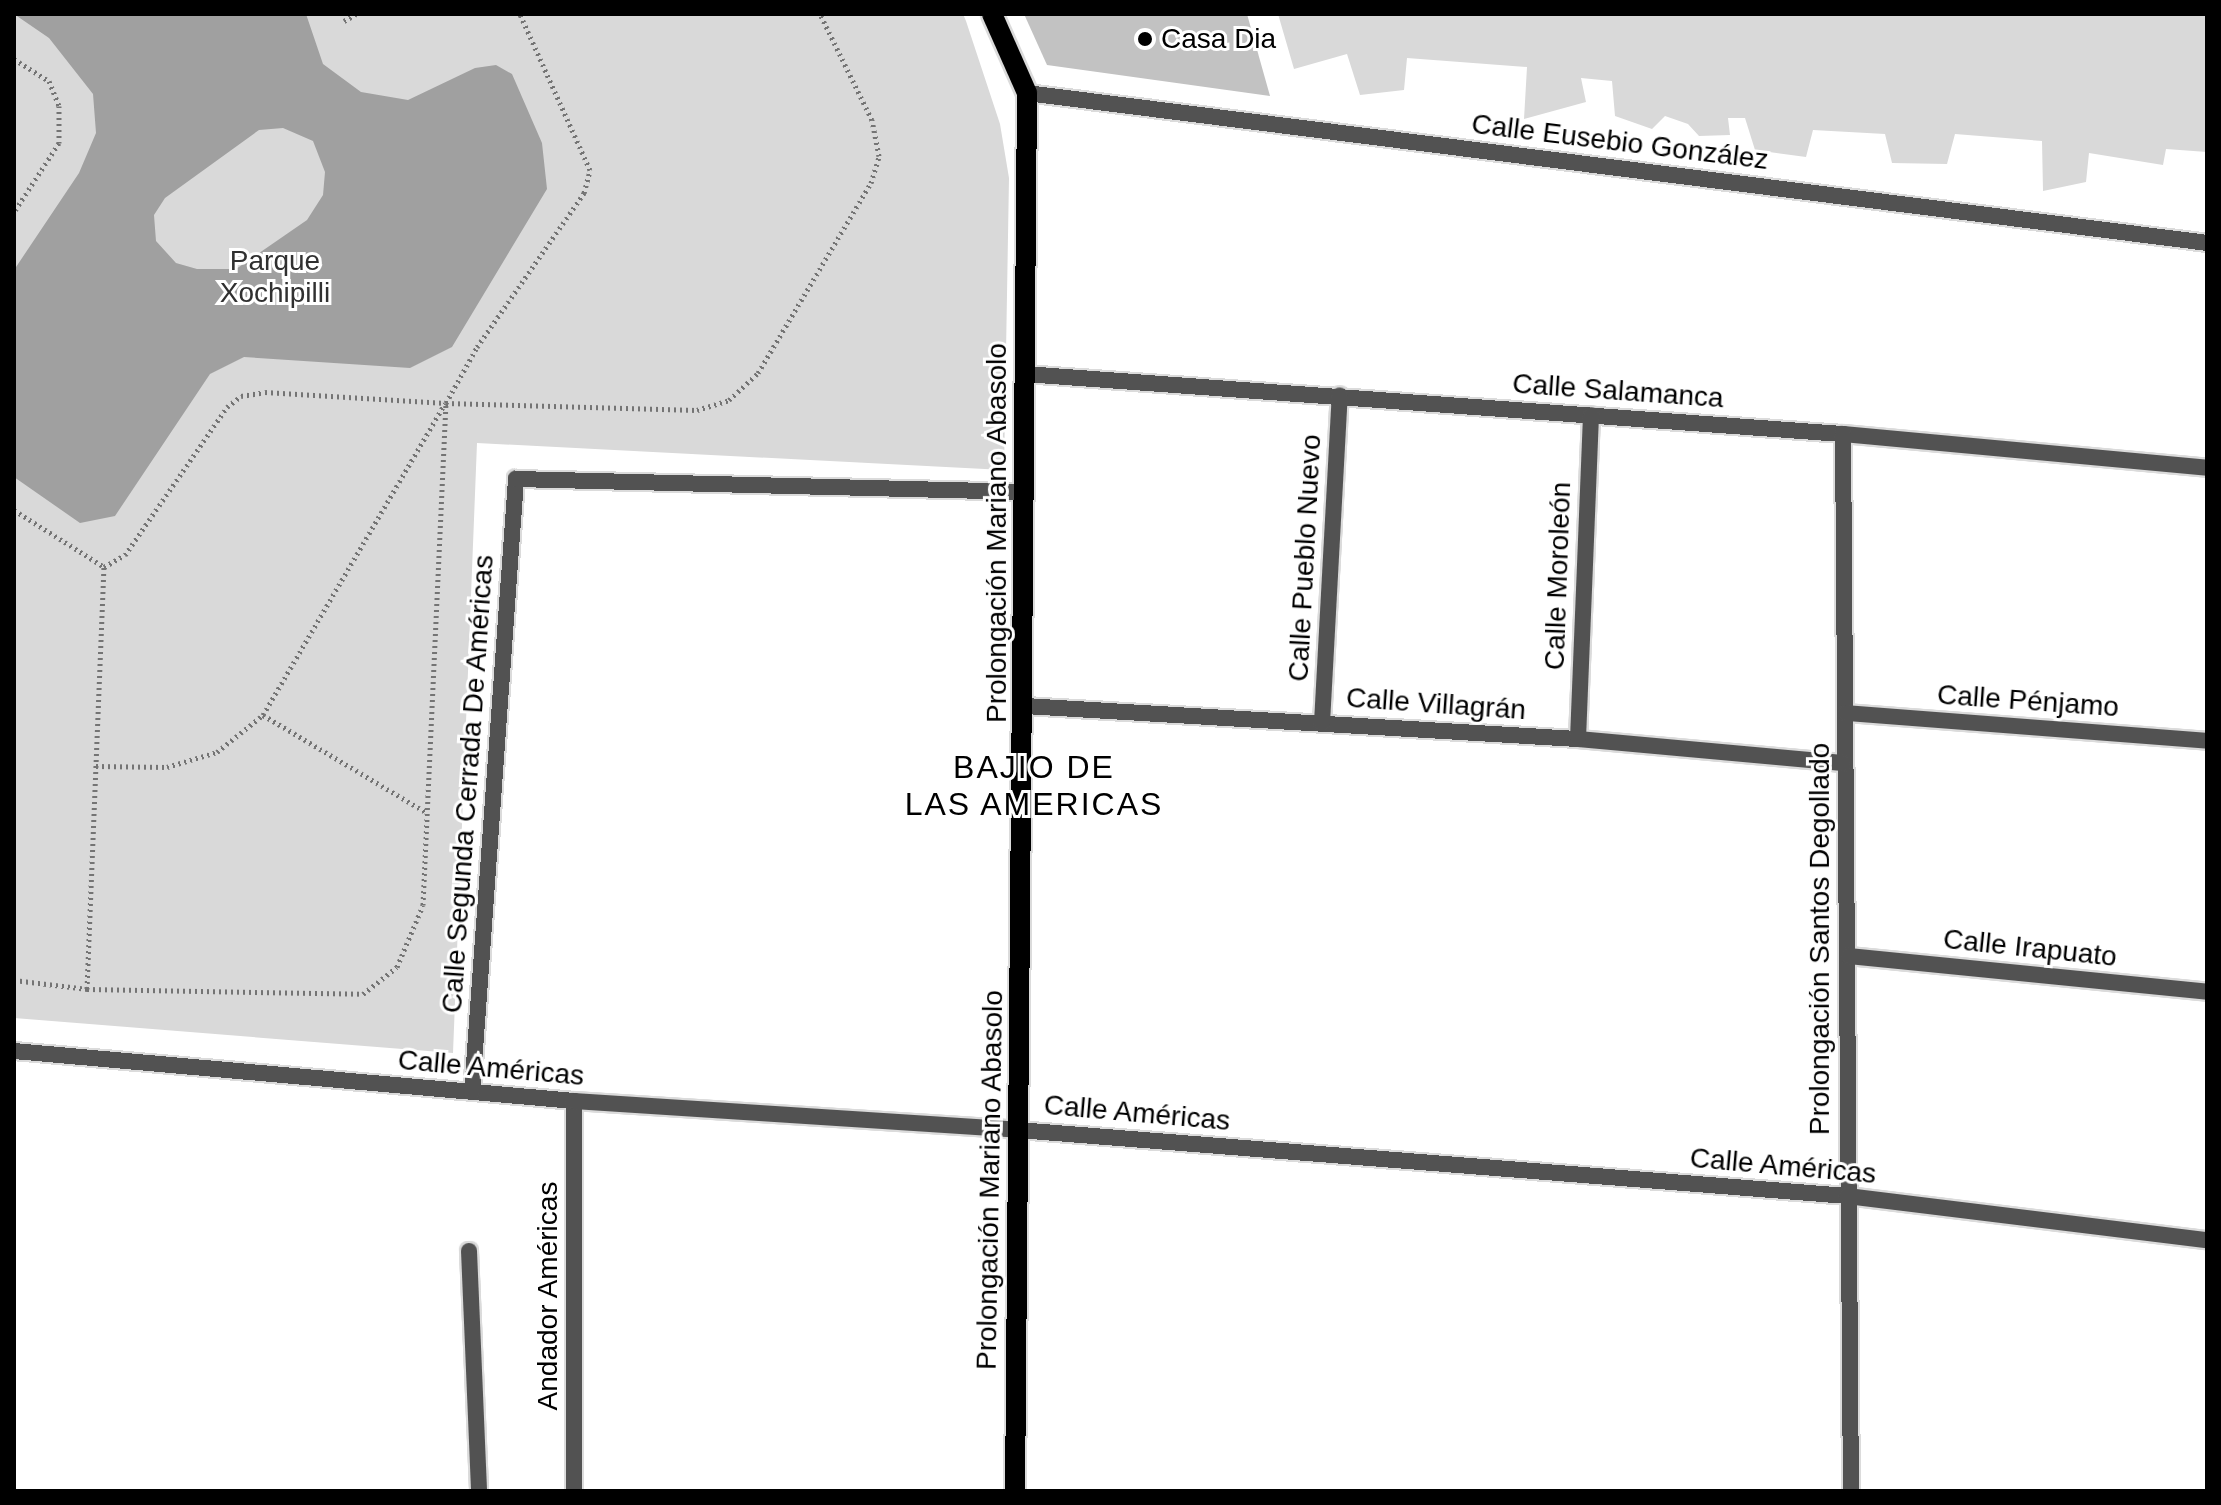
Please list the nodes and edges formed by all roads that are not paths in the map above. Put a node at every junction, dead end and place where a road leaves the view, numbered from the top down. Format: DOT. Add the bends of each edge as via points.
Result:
graph roads {
  1 [pos="992,14"];
  2 [pos="1027,93"];
  3 [pos="2207,243"];
  4 [pos="1025,374"];
  5 [pos="1340,395"];
  6 [pos="1591,415"];
  7 [pos="1843,434"];
  8 [pos="2207,468"];
  9 [pos="1025,492"];
  10 [pos="1025,706"];
  11 [pos="1846,713"];
  12 [pos="1322,723"];
  13 [pos="1578,739"];
  14 [pos="2207,741"];
  15 [pos="1843,763"];
  16 [pos="1849,956"];
  17 [pos="2207,992"];
  18 [pos="14,1051"];
  19 [pos="472,1092"];
  20 [pos="574,1101"];
  21 [pos="1018,1130"];
  22 [pos="1847,1196"];
  23 [pos="2207,1240"];
  24 [pos="469,1251"];
  25 [pos="479,1491"];
  26 [pos="574,1491"];
  27 [pos="1015,1491"];
  28 [pos="1851,1491"];
  1 -- 2 [label="main road, Prolongación Mariano Abasolo"];
  2 -- 3 [label="street, Calle Eusebio González"];
  2 -- 4 [label="main road, Prolongación Mariano Abasolo"];
  4 -- 5 [label="street, Calle Salamanca"];
  4 -- 9 [label="main road, Prolongación Mariano Abasolo"];
  5 -- 6 [label="street, Calle Salamanca"];
  5 -- 12 [label="street, Calle Pueblo Nuevo"];
  6 -- 7 [label="street, Calle Salamanca"];
  6 -- 13 [label="street, Calle Moroleón"];
  7 -- 8 [label="street, Calle Salamanca"];
  7 -- 11 [label="street, Prolongación Santos Degollado"];
  9 -- 10 [label="main road, Prolongación Mariano Abasolo"];
  9 -- 19 [label="street, Calle Segunda Cerrada De Américas" via="516,479"];
  10 -- 12 [label="street, Calle Villagrán"];
  10 -- 21 [label="main road, Prolongación Mariano Abasolo"];
  11 -- 14 [label="street, Calle Pénjamo"];
  11 -- 15 [label="street, Prolongación Santos Degollado"];
  12 -- 13 [label="street, Calle Villagrán"];
  13 -- 15 [label="street, Calle Villagrán"];
  15 -- 16 [label="street, Prolongación Santos Degollado"];
  16 -- 17 [label="street, Calle Irapuato"];
  16 -- 22 [label="street, Prolongación Santos Degollado"];
  18 -- 19 [label="street, Calle Américas"];
  19 -- 20 [label="street, Calle Américas"];
  20 -- 21 [label="street, Calle Américas"];
  20 -- 26 [label="street, Andador Américas"];
  21 -- 22 [label="street, Calle Américas"];
  21 -- 27 [label="main road, Prolongación Mariano Abasolo"];
  22 -- 23 [label="street, Calle Américas"];
  22 -- 28 [label="street, Prolongación Santos Degollado"];
  24 -- 25 [label="street"];
}
